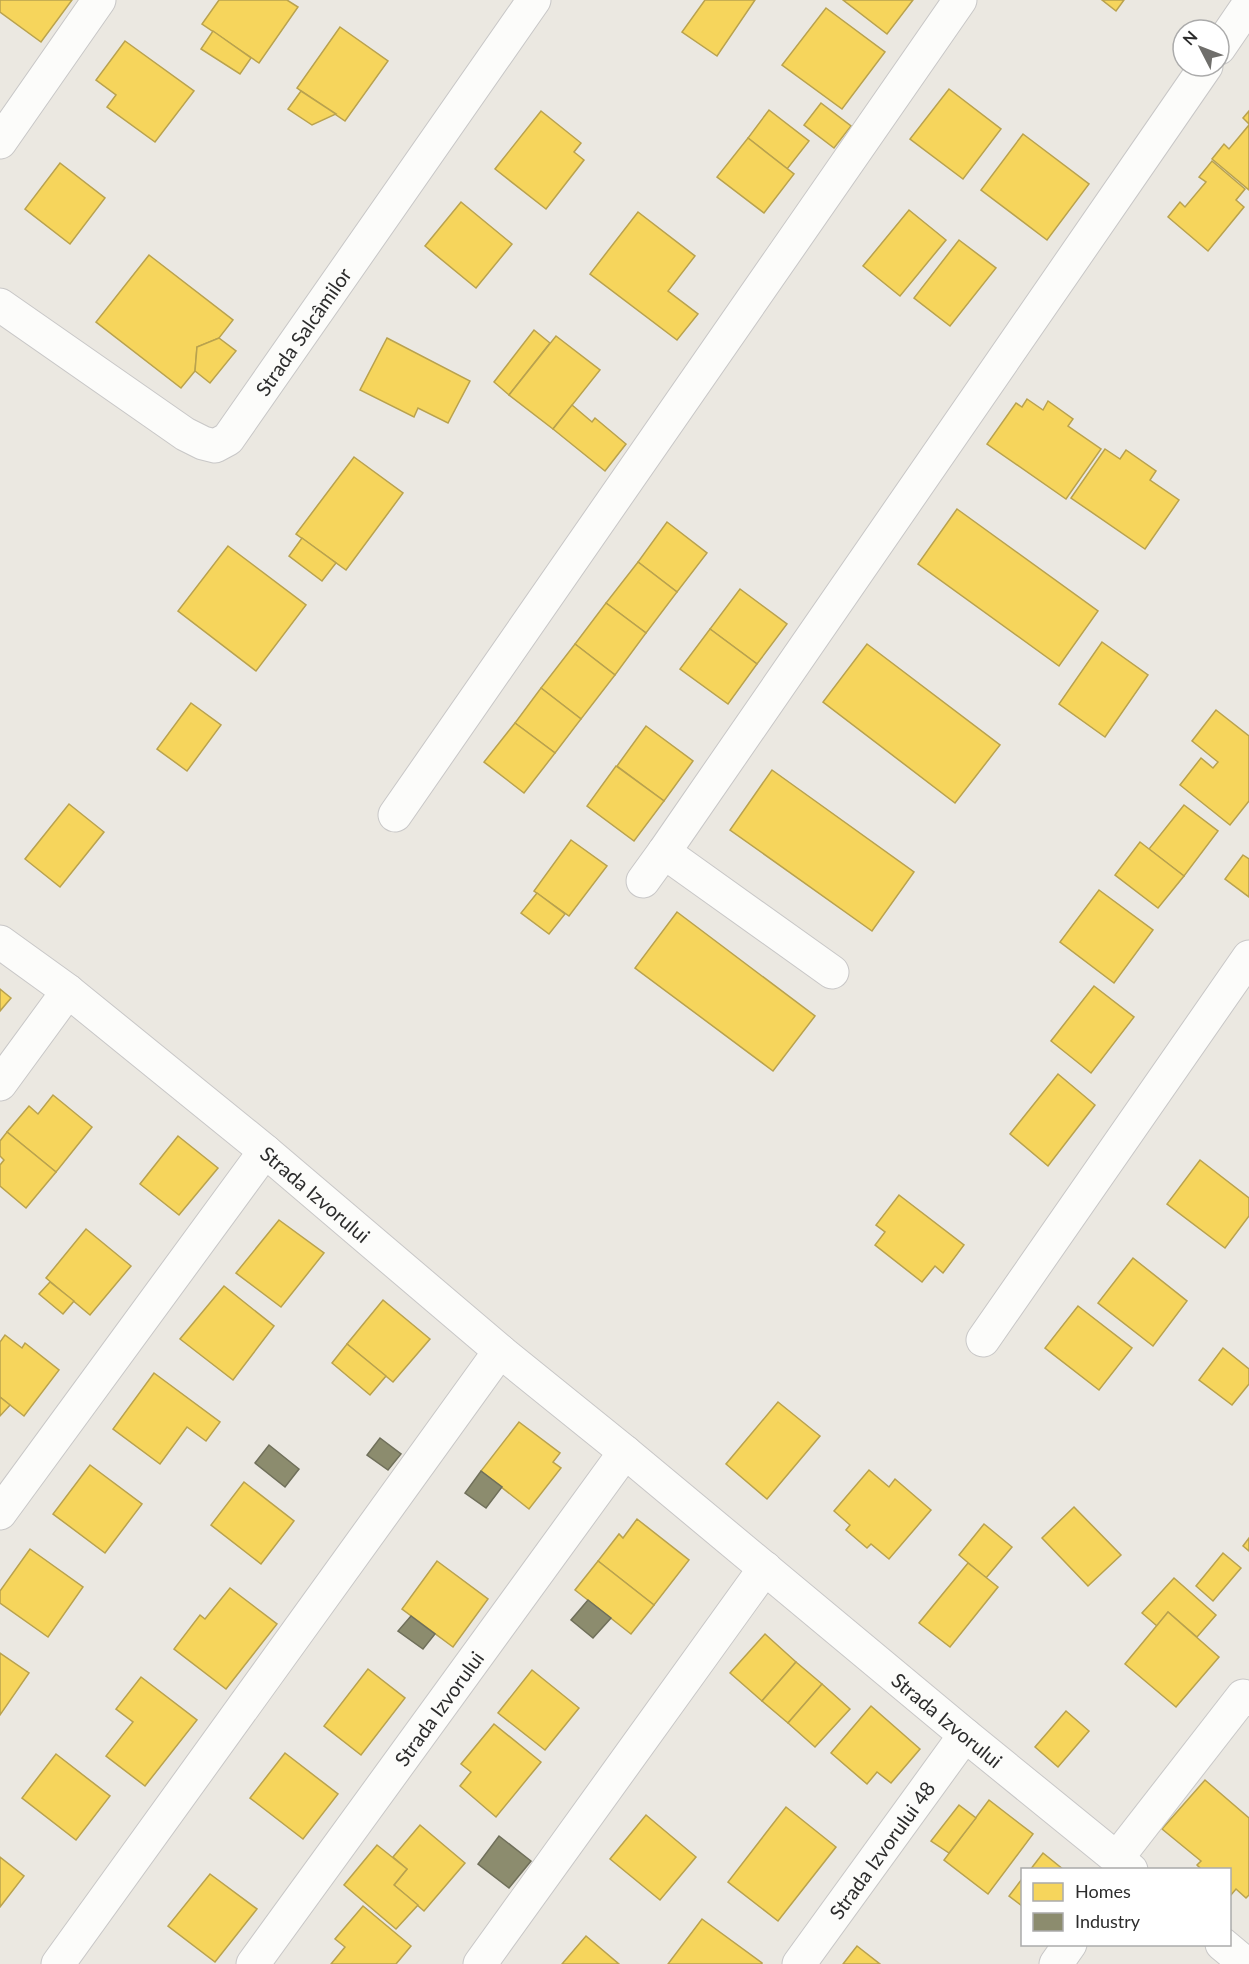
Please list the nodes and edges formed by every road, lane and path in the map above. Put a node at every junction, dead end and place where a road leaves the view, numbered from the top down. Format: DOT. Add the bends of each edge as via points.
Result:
graph roads {
  1 [pos="99,0"];
  2 [pos="534,0"];
  3 [pos="960,0"];
  4 [pos="1249,4"];
  5 [pos="1231,30"];
  6 [pos="1198,78"];
  7 [pos="0,142"];
  8 [pos="0,305"];
  9 [pos="395,815"];
  10 [pos="664,852"];
  11 [pos="643,881"];
  12 [pos="0,942"];
  13 [pos="1249,957"];
  14 [pos="832,972"];
  15 [pos="68,991"];
  16 [pos="0,1084"];
  17 [pos="266,1151"];
  18 [pos="982,1340"];
  19 [pos="500,1351"];
  20 [pos="625,1452"];
  21 [pos="0,1513"];
  22 [pos="765,1568"];
  23 [pos="1243,1696"];
  24 [pos="965,1735"];
  25 [pos="1124,1866"];
  26 [pos="1069,1946"];
  27 [pos="58,1964"];
  28 [pos="254,1964"];
  29 [pos="480,1964"];
  30 [pos="799,1964"];
  31 [pos="1056,1964"];
  1 -- 7 [label="street"];
  2 -- 8 [label="street, Strada Salcâmilor" via="228,439 215,446 185,434"];
  3 -- 9 [label="street"];
  4 -- 5 [label="street"];
  6 -- 10 [label="street"];
  10 -- 11 [label="street"];
  10 -- 14 [label="street"];
  12 -- 15 [label="street, Strada Izvorului"];
  13 -- 18 [label="street"];
  15 -- 16 [label="street"];
  15 -- 17 [label="street, Strada Izvorului"];
  17 -- 19 [label="street, Strada Izvorului"];
  17 -- 21 [label="street"];
  19 -- 20 [label="street, Strada Izvorului"];
  19 -- 27 [label="street"];
  20 -- 22 [label="street, Strada Izvorului"];
  20 -- 28 [label="street, Strada Izvorului"];
  22 -- 24 [label="street, Strada Izvorului"];
  22 -- 29 [label="street"];
  23 -- 25 [label="street"];
  24 -- 25 [label="street, Strada Izvorului"];
  24 -- 30 [label="street, Strada Izvorului 48"];
  26 -- 31 [label="street"];
}
